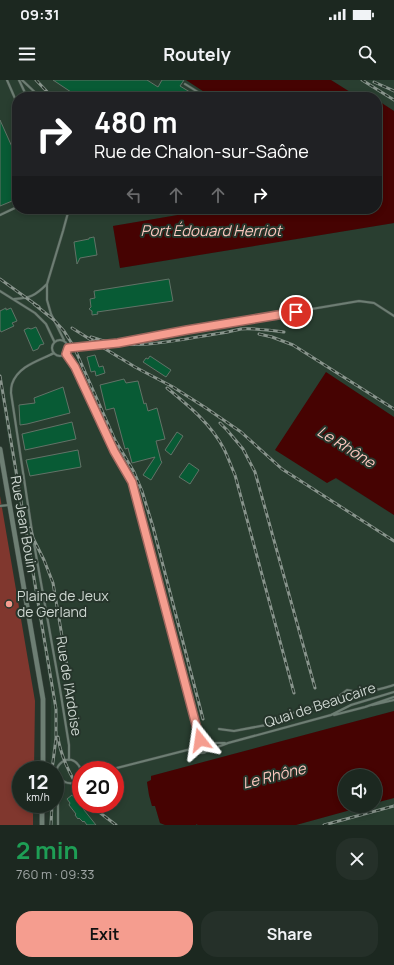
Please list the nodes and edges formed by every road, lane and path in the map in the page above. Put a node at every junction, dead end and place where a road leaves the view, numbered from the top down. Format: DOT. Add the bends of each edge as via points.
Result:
graph roads {
  1 [pos="7,80"];
  2 [pos="20,80"];
  3 [pos="185,84"];
  4 [pos="12,92"];
  5 [pos="25,92"];
  6 [pos="34,92"];
  7 [pos="198,92"];
  8 [pos="12,210"];
  9 [pos="68,214"];
  10 [pos="0,215"];
  11 [pos="47,284"];
  12 [pos="0,291"];
  13 [pos="13,299"];
  14 [pos="394,316"];
  15 [pos="64,340"];
  16 [pos="54,341"];
  17 [pos="68,348"];
  18 [pos="54,353"];
  19 [pos="66,354"];
  20 [pos="0,449"];
  21 [pos="10,505"];
  22 [pos="0,506"];
  23 [pos="394,685"];
  24 [pos="394,692"];
  25 [pos="394,697"];
  26 [pos="394,700"];
  27 [pos="365,707"];
  28 [pos="331,715"];
  29 [pos="219,729"];
  30 [pos="200,740"];
  31 [pos="208,743"];
  32 [pos="228,743"];
  33 [pos="195,748"];
  34 [pos="207,751"];
  35 [pos="69,760"];
  36 [pos="43,761"];
  37 [pos="64,761"];
  38 [pos="74,761"];
  39 [pos="124,766"];
  40 [pos="64,782"];
  41 [pos="72,783"];
  42 [pos="42,813"];
  43 [pos="58,813"];
  44 [pos="42,825"];
  45 [pos="58,825"];
  1 -- 4 [label="lane"];
  2 -- 5 [label="lane"];
  2 -- 6 [label="lane"];
  3 -- 7 [label="lane"];
  8 -- 10 [label="lane"];
  9 -- 11 [label="lane"];
  11 -- 13 [label="lane" via="37,294"];
  11 -- 15 [label="lane" via="47,300 51,314"];
  12 -- 13 [label="lane"];
  13 -- 16 [label="lane" via="35,313 46,324"];
  14 -- 17 [label="lane" via="374,303 359,301 118,343"];
  15 -- 16 [label="lane"];
  15 -- 17 [label="lane"];
  16 -- 18 [label="lane"];
  17 -- 19 [label="lane"];
  18 -- 19 [label="lane" via="58,356"];
  18 -- 35 [label="lane, Rue de l'Ardoise" via="18,373 12,384 11,393 69,745"];
  19 -- 30 [label="lane" via="75,367 114,451 132,482"];
  20 -- 21 [label="street, Rue Jean Bouin"];
  21 -- 22 [label="lane"];
  21 -- 36 [label="street, Rue Jean Bouin" via="43,700"];
  23 -- 29 [label="lane" via="372,691 347,690 334,700 290,714 266,725 234,731"];
  24 -- 28 [label="lane, Quai de Beaucaire" via="351,705"];
  25 -- 27 [label="lane"];
  26 -- 27 [label="lane"];
  27 -- 28 [label="lane"];
  28 -- 32 [label="lane, Quai de Beaucaire"];
  30 -- 31 [label="lane, Quai de Beaucaire"];
  30 -- 33 [label="lane"];
  31 -- 32 [label="lane, Quai de Beaucaire"];
  31 -- 34 [label="lane"];
  32 -- 34 [label="lane, Quai de Beaucaire"];
  33 -- 34 [label="lane" via="201,753"];
  33 -- 39 [label="lane"];
  35 -- 37 [label="lane"];
  35 -- 38 [label="lane"];
  40 -- 41 [label="lane"];
  42 -- 44 [label="street"];
  43 -- 45 [label="lane"];
}
